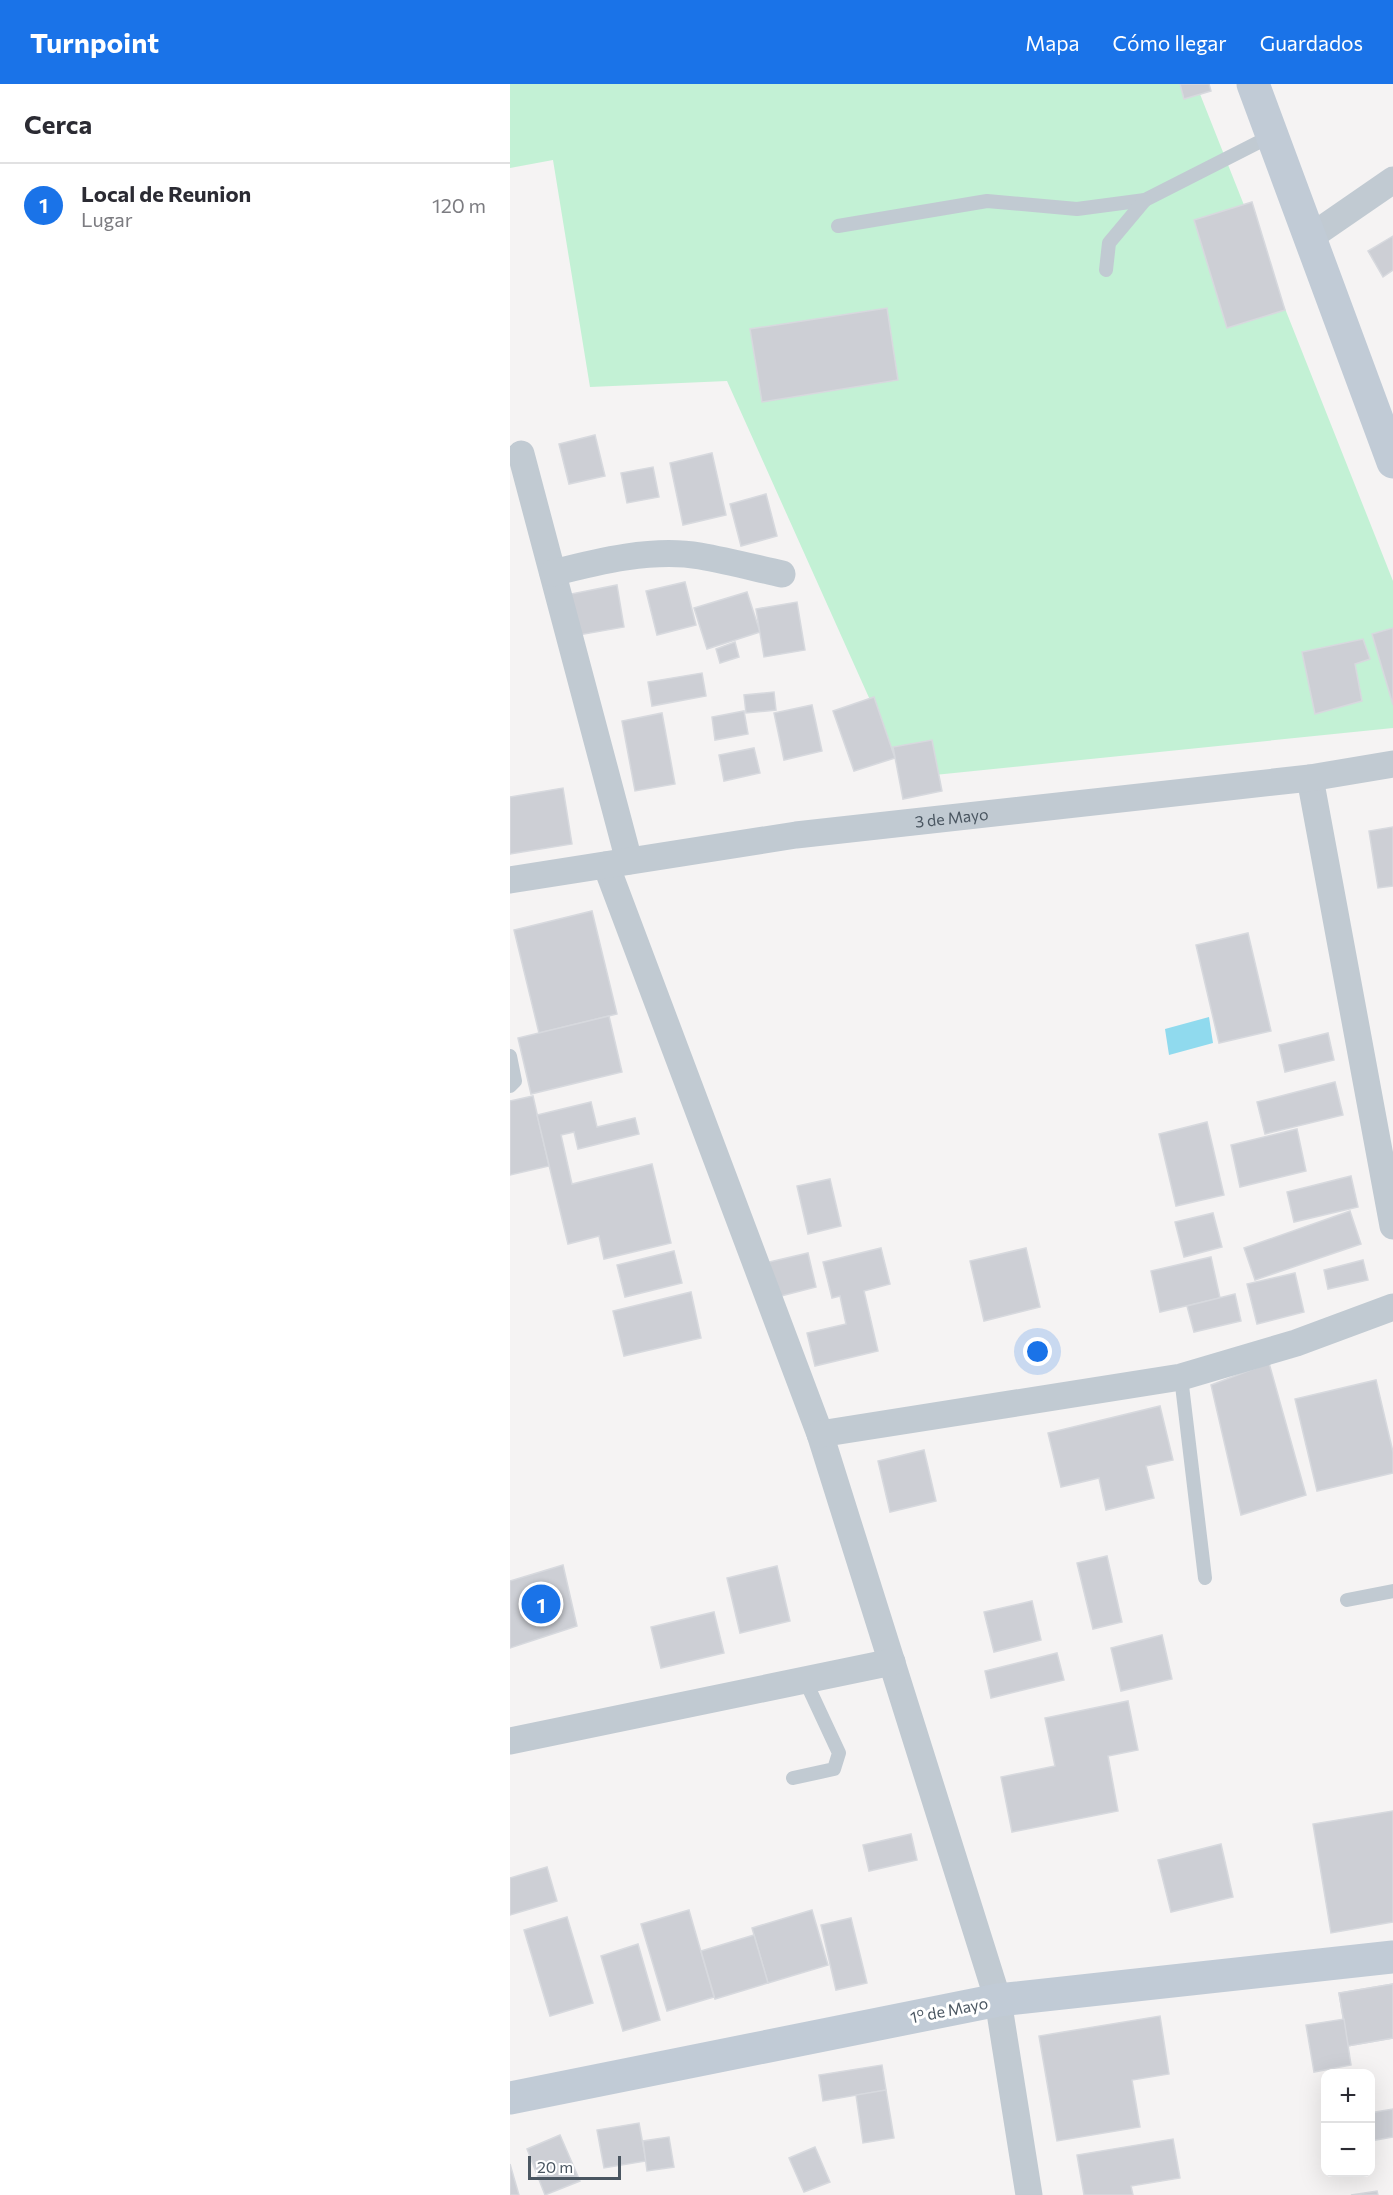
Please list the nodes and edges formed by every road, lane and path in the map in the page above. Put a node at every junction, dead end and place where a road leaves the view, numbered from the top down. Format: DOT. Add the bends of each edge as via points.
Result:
graph roads {
  1 [pos="1253,84"];
  2 [pos="1271,136"];
  3 [pos="1393,180"];
  4 [pos="1145,200"];
  5 [pos="838,226"];
  6 [pos="1309,238"];
  7 [pos="1106,270"];
  8 [pos="521,454"];
  9 [pos="1393,462"];
  10 [pos="553,573"];
  11 [pos="782,574"];
  12 [pos="1393,764"];
  13 [pos="1310,778"];
  14 [pos="618,863"];
  15 [pos="510,880"];
  16 [pos="510,1056"];
  17 [pos="510,1086"];
  18 [pos="1393,1226"];
  19 [pos="1393,1307"];
  20 [pos="1181,1377"];
  21 [pos="820,1434"];
  22 [pos="1205,1578"];
  23 [pos="1393,1591"];
  24 [pos="1347,1600"];
  25 [pos="892,1662"];
  26 [pos="805,1680"];
  27 [pos="510,1741"];
  28 [pos="793,1778"];
  29 [pos="1393,1957"];
  30 [pos="998,2000"];
  31 [pos="510,2098"];
  32 [pos="1029,2195"];
  1 -- 2 [label="street"];
  2 -- 4 [label="lane"];
  2 -- 6 [label="street"];
  3 -- 6 [label="street"];
  4 -- 5 [label="lane" via="1077,209 987,201"];
  4 -- 7 [label="lane" via="1109,243"];
  6 -- 9 [label="street"];
  8 -- 10 [label="street"];
  10 -- 11 [label="street" via="645,555 698,556"];
  10 -- 14 [label="street"];
  12 -- 13 [label="street, 3 de Mayo"];
  13 -- 14 [label="street, 3 de Mayo" via="796,835"];
  13 -- 18 [label="street"];
  14 -- 15 [label="street, 3 de Mayo"];
  14 -- 21 [label="street"];
  16 -- 17 [label="lane" via="515,1081"];
  19 -- 20 [label="street" via="1296,1343"];
  20 -- 21 [label="street"];
  20 -- 22 [label="lane"];
  21 -- 25 [label="street"];
  23 -- 24 [label="lane"];
  25 -- 26 [label="street"];
  25 -- 30 [label="street"];
  26 -- 27 [label="street"];
  26 -- 28 [label="lane" via="839,1753 834,1769"];
  29 -- 30 [label="street, 1º de Mayo"];
  30 -- 31 [label="street, 1º de Mayo"];
  30 -- 32 [label="street"];
}
